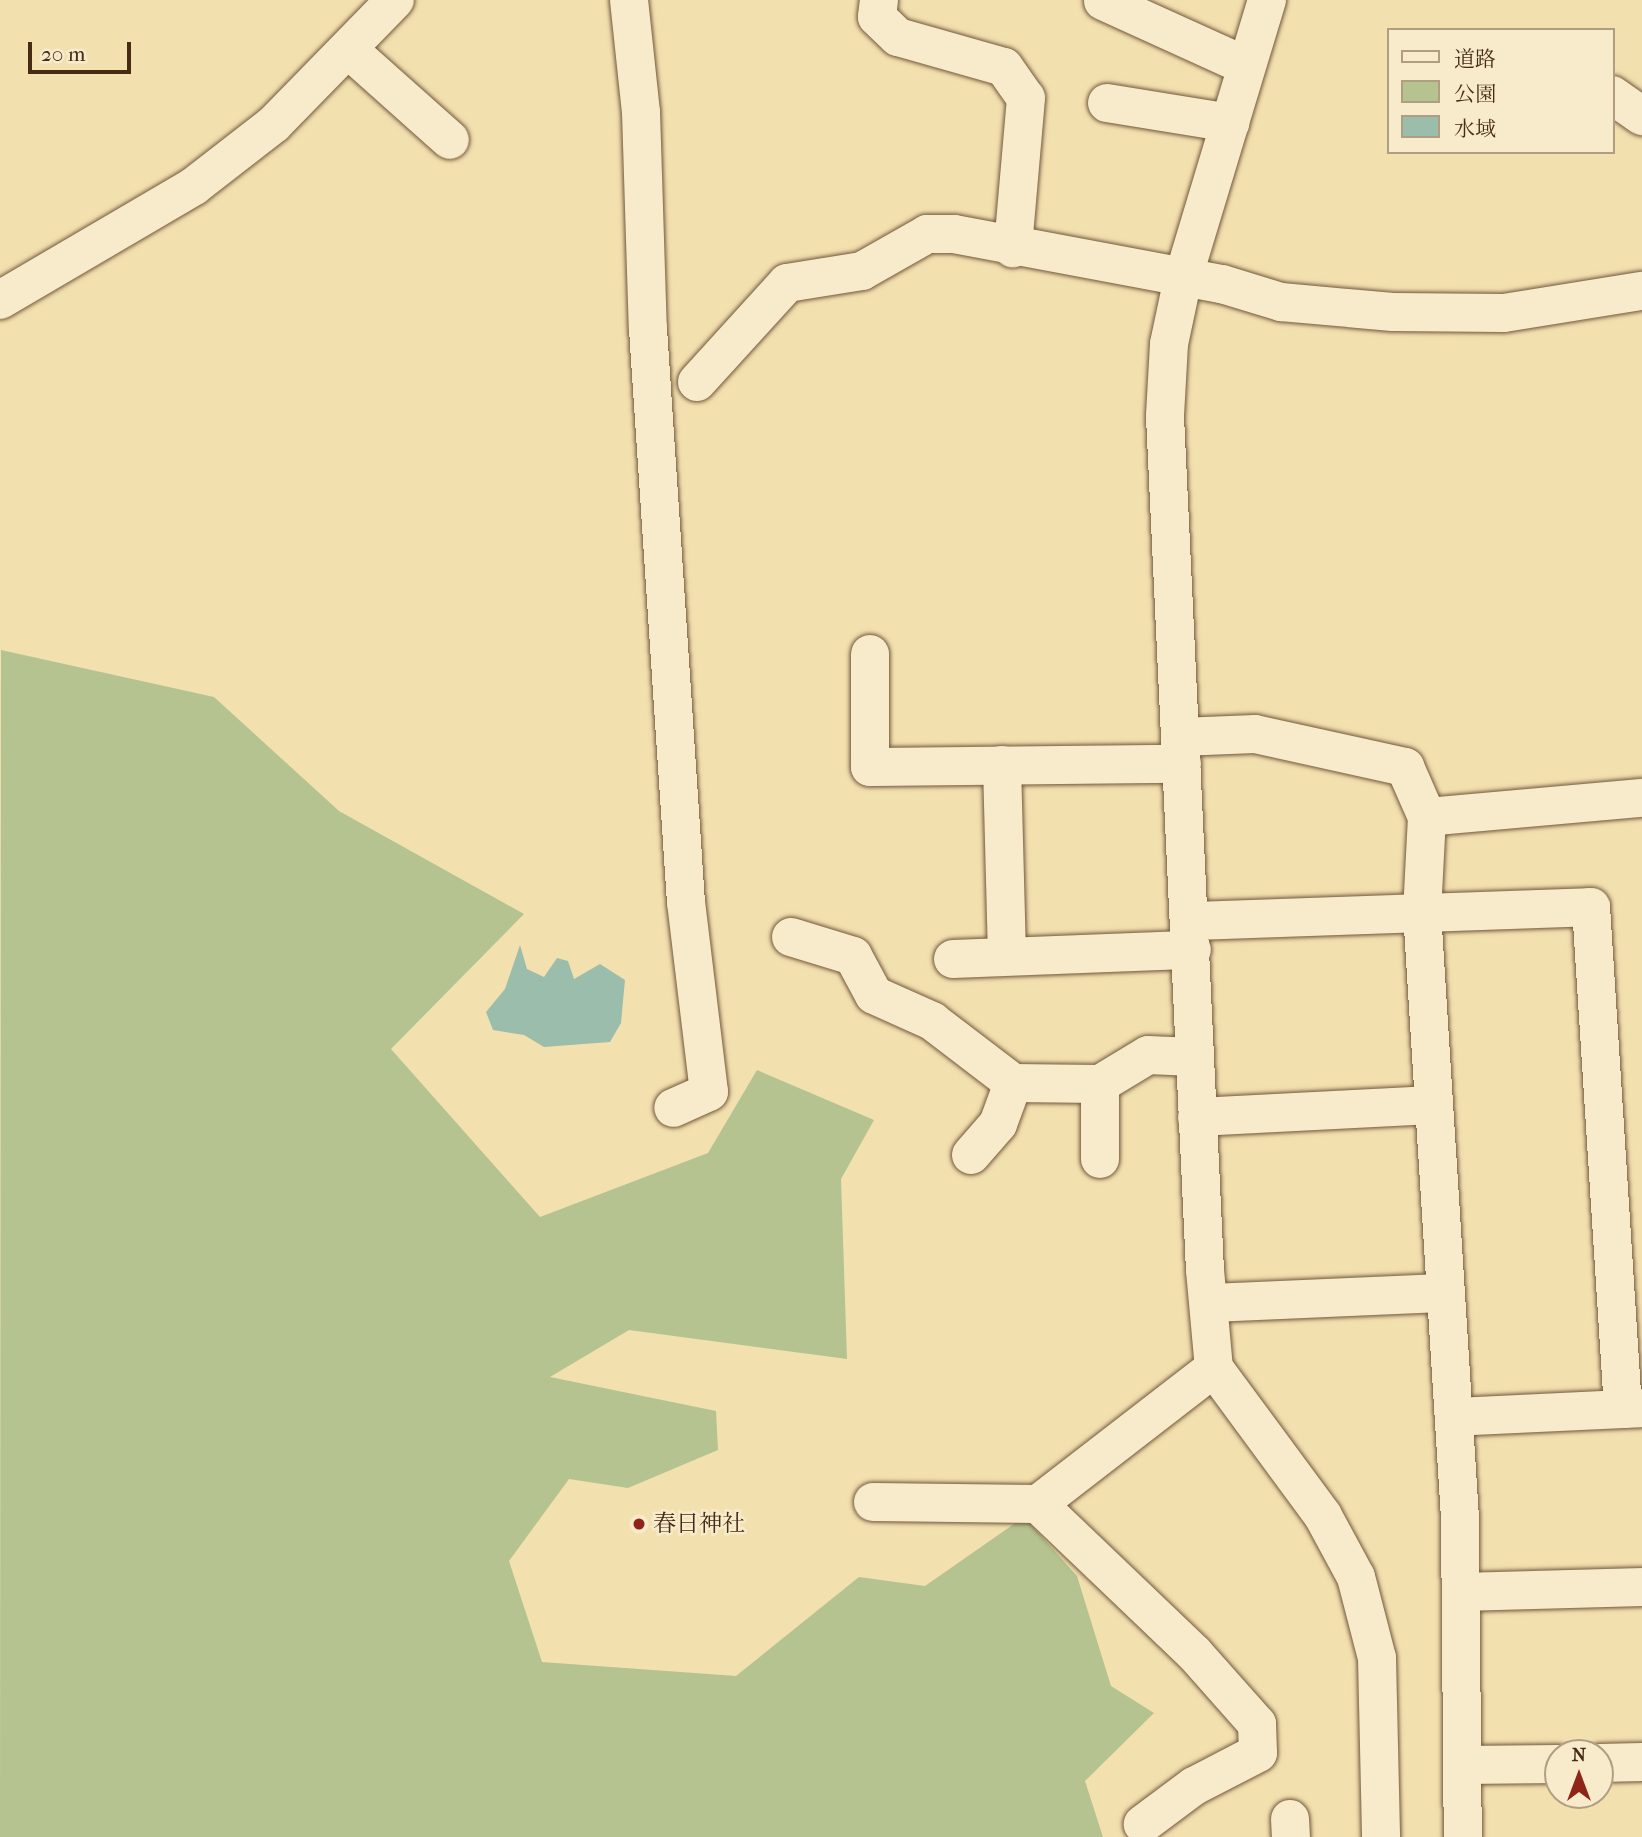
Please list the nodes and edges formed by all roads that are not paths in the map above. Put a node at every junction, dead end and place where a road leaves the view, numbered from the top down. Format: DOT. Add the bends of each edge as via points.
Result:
graph roads {
  1 [pos="395,0"];
  2 [pos="629,0"];
  3 [pos="879,0"];
  4 [pos="1267,0"];
  5 [pos="1103,1"];
  6 [pos="349,50"];
  7 [pos="1246,66"];
  8 [pos="1614,96"];
  9 [pos="1107,103"];
  10 [pos="1642,116"];
  11 [pos="1230,123"];
  12 [pos="450,140"];
  13 [pos="1013,248"];
  14 [pos="1183,278"];
  15 [pos="1642,292"];
  16 [pos="0,300"];
  17 [pos="697,382"];
  18 [pos="870,654"];
  19 [pos="1181,750"];
  20 [pos="1002,765"];
  21 [pos="1642,798"];
  22 [pos="1427,817"];
  23 [pos="1422,911"];
  24 [pos="1192,935"];
  25 [pos="791,937"];
  26 [pos="1007,956"];
  27 [pos="953,959"];
  28 [pos="1194,1057"];
  29 [pos="1013,1083"];
  30 [pos="1100,1084"];
  31 [pos="1433,1105"];
  32 [pos="673,1108"];
  33 [pos="1197,1117"];
  34 [pos="971,1156"];
  35 [pos="1100,1160"];
  36 [pos="1446,1293"];
  37 [pos="1213,1303"];
  38 [pos="1214,1368"];
  39 [pos="1632,1408"];
  40 [pos="1454,1417"];
  41 [pos="873,1502"];
  42 [pos="1038,1504"];
  43 [pos="1642,1587"];
  44 [pos="1462,1592"];
  45 [pos="1642,1762"];
  46 [pos="1544,1763"];
  47 [pos="1614,1763"];
  48 [pos="1463,1765"];
  49 [pos="1143,1824"];
  50 [pos="1381,1837"];
  51 [pos="1463,1837"];
  1 -- 6 [label="street"];
  2 -- 32 [label="street" via="641,112 648,329 686,902 709,1092"];
  3 -- 13 [label="street" via="877,17 898,37 1004,67 1026,98"];
  4 -- 7 [label="street"];
  5 -- 7 [label="street"];
  6 -- 12 [label="street"];
  6 -- 16 [label="street" via="274,124 194,186"];
  7 -- 11 [label="street"];
  8 -- 10 [label="street"];
  9 -- 11 [label="street"];
  11 -- 14 [label="street"];
  13 -- 14 [label="street"];
  13 -- 17 [label="street" via="927,234 862,271 787,283"];
  14 -- 15 [label="street" via="1281,302 1393,312 1504,313"];
  14 -- 19 [label="street" via="1169,344 1166,416"];
  18 -- 20 [label="street" via="870,767"];
  19 -- 20 [label="street"];
  19 -- 22 [label="street" via="1255,734 1405,767"];
  19 -- 24 [label="street"];
  20 -- 26 [label="street"];
  21 -- 22 [label="street"];
  22 -- 23 [label="street"];
  23 -- 24 [label="street"];
  23 -- 31 [label="street"];
  23 -- 39 [label="street" via="1591,907"];
  24 -- 26 [label="street"];
  24 -- 28 [label="street"];
  25 -- 29 [label="street" via="853,956 874,995 932,1021"];
  26 -- 27 [label="street"];
  28 -- 30 [label="street" via="1148,1055"];
  28 -- 33 [label="street"];
  29 -- 30 [label="street"];
  29 -- 34 [label="street" via="998,1124"];
  30 -- 35 [label="street"];
  31 -- 33 [label="street"];
  31 -- 36 [label="street"];
  33 -- 37 [label="street"];
  36 -- 37 [label="street"];
  36 -- 40 [label="street"];
  37 -- 38 [label="street"];
  38 -- 42 [label="street"];
  38 -- 50 [label="street" via="1322,1516 1356,1577 1377,1658"];
  39 -- 40 [label="street"];
  40 -- 44 [label="street"];
  41 -- 42 [label="street"];
  42 -- 49 [label="street" via="1140,1599 1257,1724 1258,1752 1194,1786"];
  43 -- 44 [label="street"];
  44 -- 48 [label="street"];
  45 -- 47 [label="street"];
  46 -- 48 [label="street"];
  48 -- 51 [label="street"];
}
